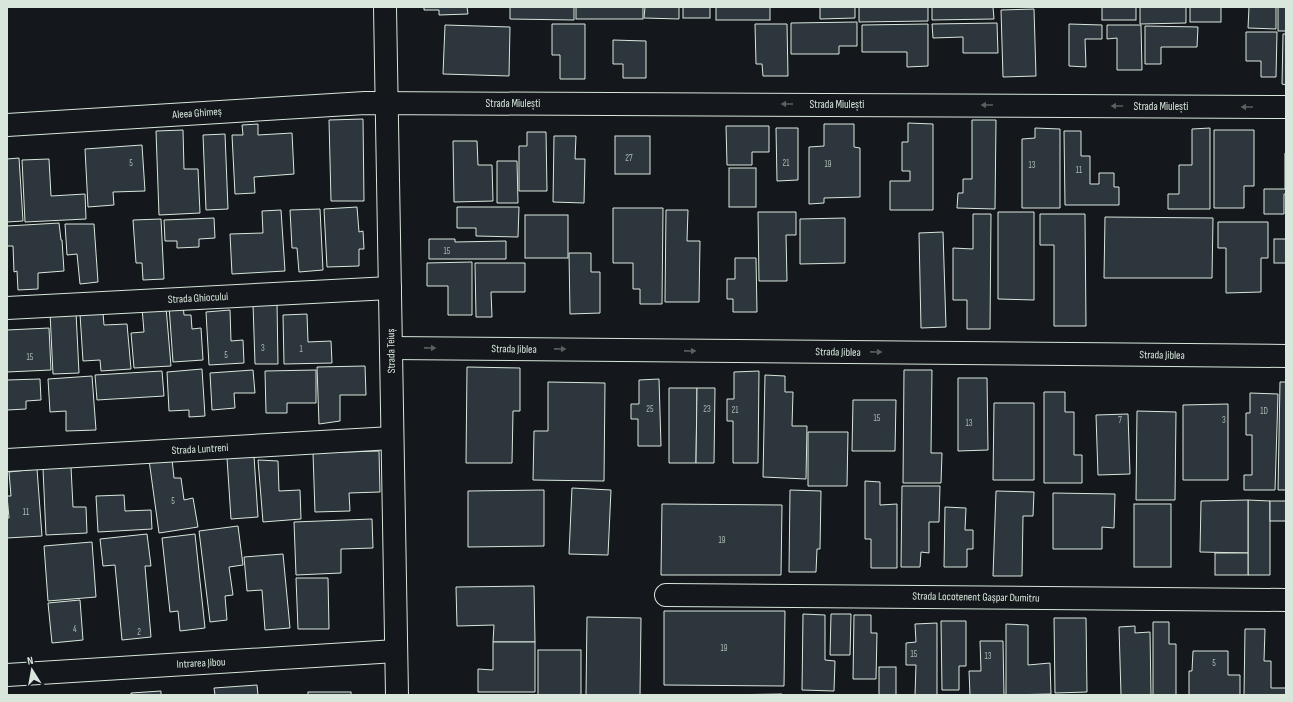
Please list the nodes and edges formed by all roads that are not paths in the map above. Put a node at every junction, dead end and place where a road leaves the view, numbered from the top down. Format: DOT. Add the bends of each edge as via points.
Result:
graph roads {
  1 [pos="385,7"];
  2 [pos="387,103"];
  3 [pos="1286,107"];
  4 [pos="7,125"];
  5 [pos="390,288"];
  6 [pos="7,308"];
  7 [pos="391,348"];
  8 [pos="1286,356"];
  9 [pos="392,438"];
  10 [pos="7,460"];
  11 [pos="666,594"];
  12 [pos="1286,600"];
  13 [pos="396,651"];
  14 [pos="7,675"];
  15 [pos="397,695"];
  1 -- 2 [label="street, Strada Teiuș"];
  3 -- 2 [label="street, Strada Miulești, one-way"];
  2 -- 4 [label="street, Aleea Ghimeș"];
  2 -- 5 [label="street, Strada Teiuș"];
  5 -- 6 [label="street, Strada Ghiocului"];
  5 -- 7 [label="street, Strada Teiuș"];
  7 -- 8 [label="street, Strada Jiblea, one-way"];
  7 -- 9 [label="street, Strada Teiuș"];
  9 -- 10 [label="street, Strada Luntreni"];
  9 -- 13 [label="street, Strada Teiuș"];
  11 -- 12 [label="street, Strada Locotenent Gașpar Dumitru"];
  13 -- 14 [label="street, Intrarea Jibou"];
  13 -- 15 [label="street, Strada Teiuș"];
}
